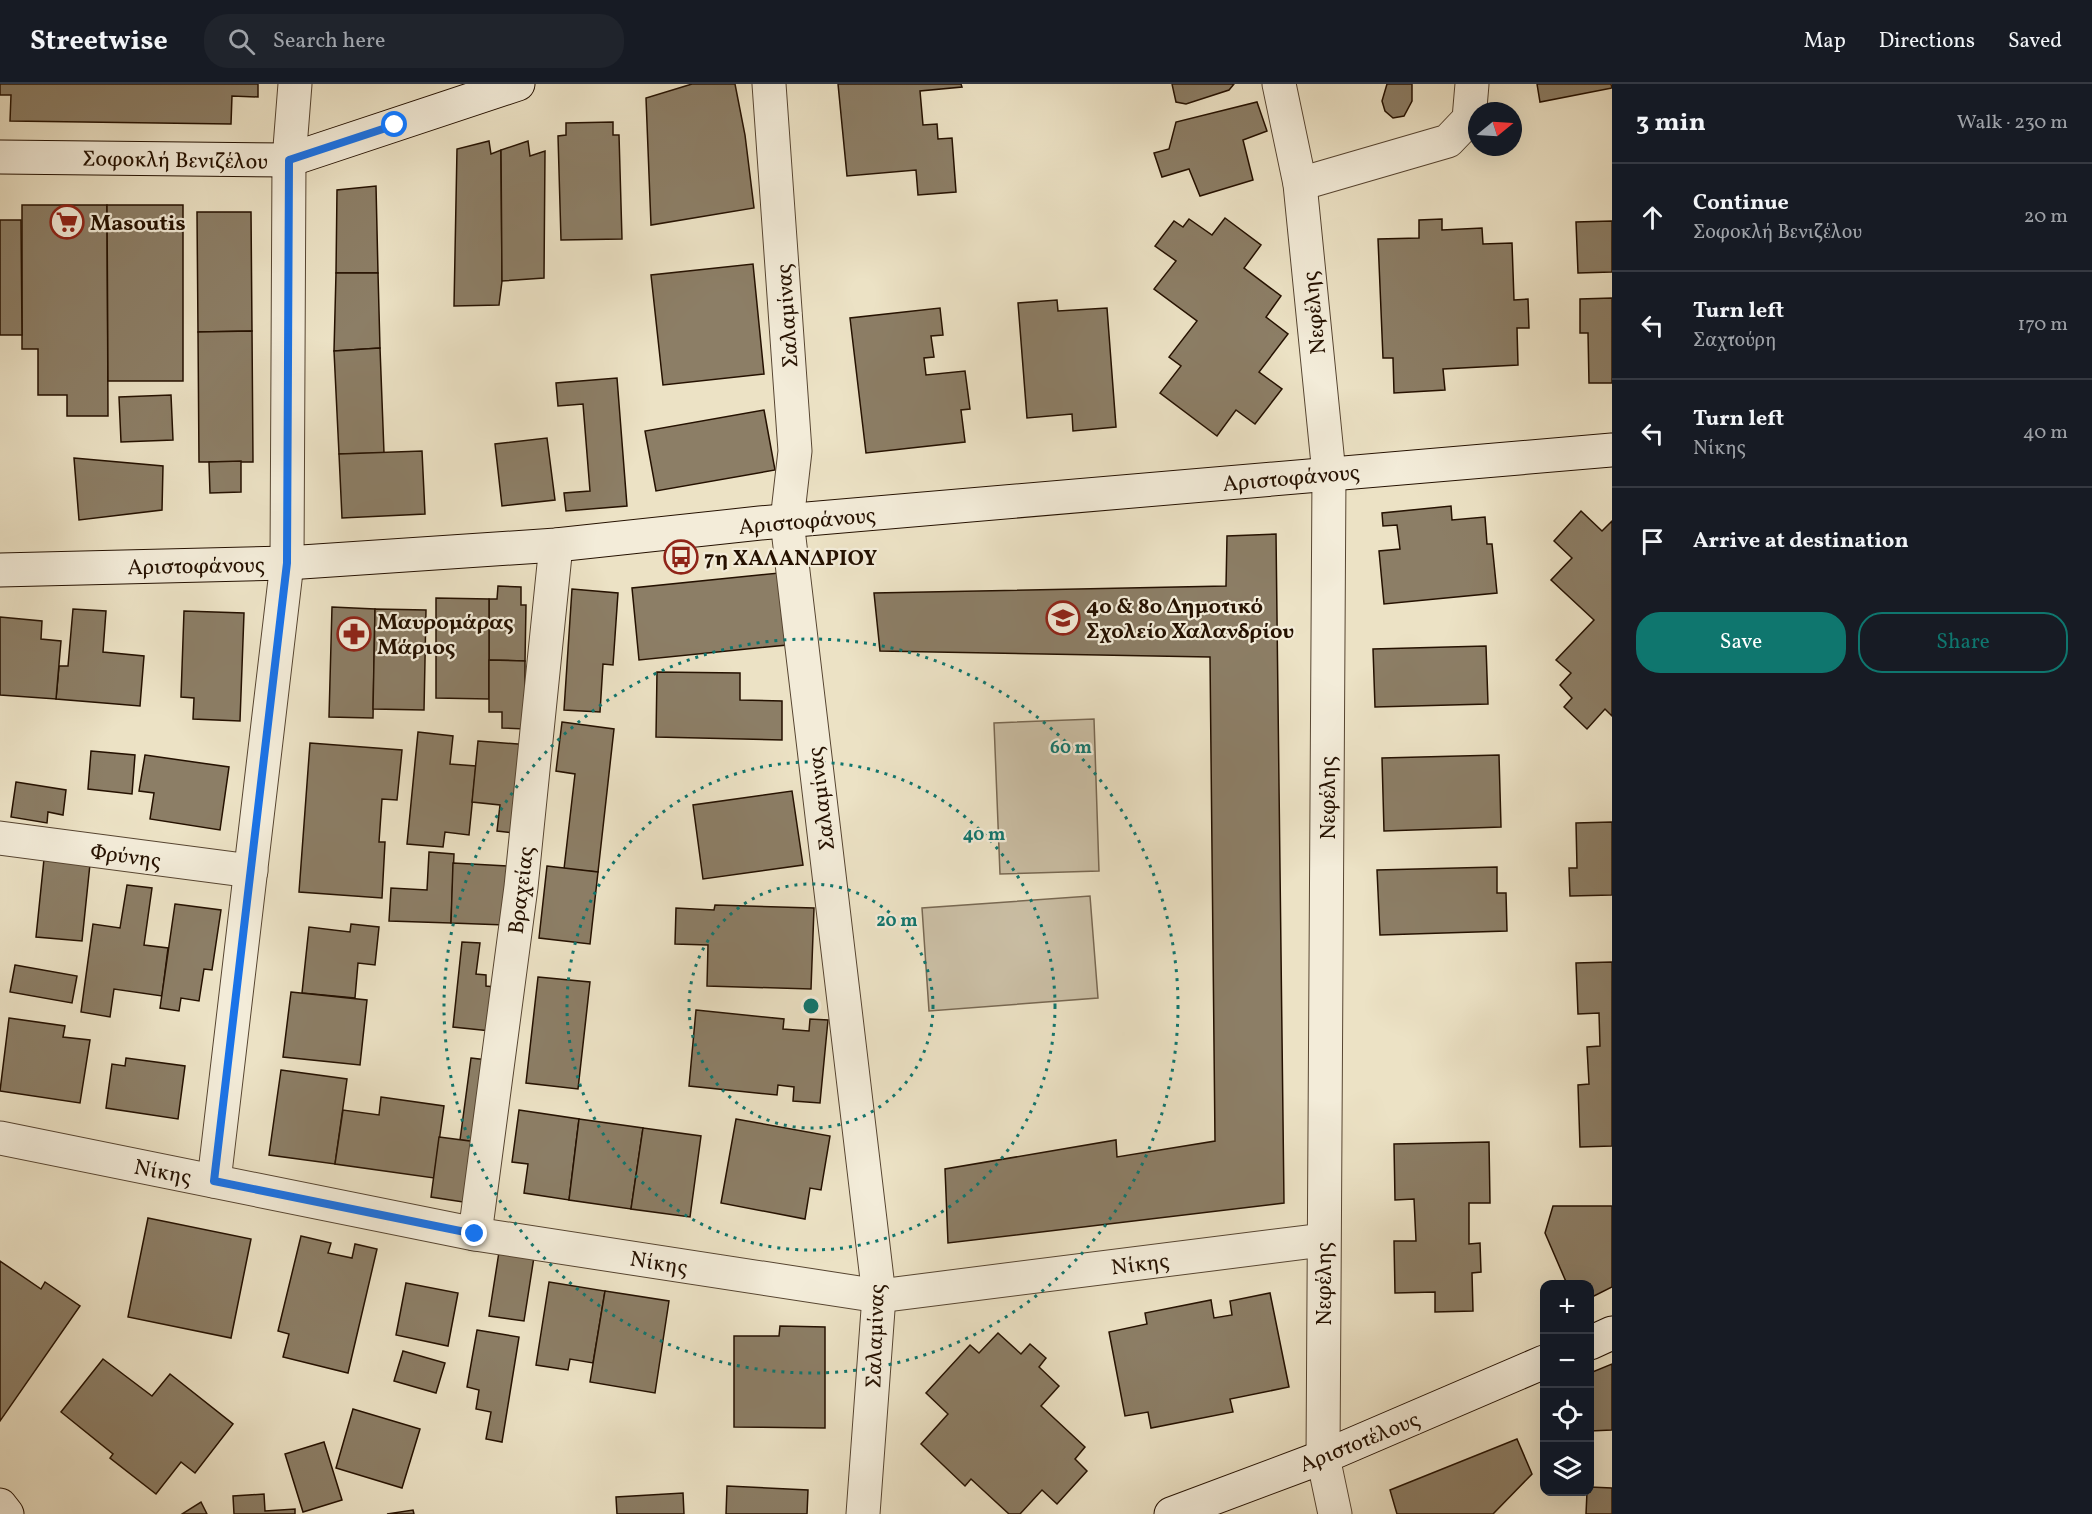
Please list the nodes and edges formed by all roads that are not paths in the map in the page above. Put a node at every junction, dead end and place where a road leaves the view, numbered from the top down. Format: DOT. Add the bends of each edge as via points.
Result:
graph roads {
  1 [pos="295,84"];
  2 [pos="518,84"];
  3 [pos="769,84"];
  4 [pos="1279,84"];
  5 [pos="1472,84"];
  6 [pos="0,157"];
  7 [pos="289,160"];
  8 [pos="1300,183"];
  9 [pos="1612,450"];
  10 [pos="1329,474"];
  11 [pos="787,521"];
  12 [pos="556,545"];
  13 [pos="287,563"];
  14 [pos="0,570"];
  15 [pos="0,838"];
  16 [pos="251,871"];
  17 [pos="0,1138"];
  18 [pos="214,1181"];
  19 [pos="475,1234"];
  20 [pos="1323,1240"];
  21 [pos="879,1296"];
  22 [pos="1612,1333"];
  23 [pos="1594,1341"];
  24 [pos="1540,1364"];
  25 [pos="1323,1457"];
  26 [pos="0,1505"];
  27 [pos="7,1514"];
  28 [pos="863,1514"];
  29 [pos="1171,1514"];
  30 [pos="1335,1514"];
  1 -- 7 [label="street"];
  2 -- 7 [label="street, Σοφοκλή Βενιζέλου"];
  3 -- 11 [label="street, Σαλαμίνας" via="795,451"];
  4 -- 8 [label="street, Νεφέλης"];
  5 -- 8 [label="street" via="1469,119 1448,141"];
  6 -- 7 [label="street, Σοφοκλή Βενιζέλου"];
  7 -- 13 [label="street"];
  8 -- 10 [label="street, Νεφέλης"];
  9 -- 10 [label="street, Αριστοφάνους"];
  10 -- 11 [label="street, Αριστοφάνους"];
  10 -- 20 [label="street, Νεφέλης"];
  11 -- 12 [label="street, Αριστοφάνους"];
  11 -- 21 [label="street, Σαλαμίνας"];
  12 -- 13 [label="street, Αριστοφάνους"];
  12 -- 19 [label="street, Βραχείας" via="521,888"];
  13 -- 14 [label="street, Αριστοφάνους"];
  13 -- 16 [label="street"];
  15 -- 16 [label="street, Φρύνης"];
  16 -- 18 [label="street"];
  17 -- 18 [label="street, Νίκης"];
  18 -- 19 [label="street, Νίκης"];
  19 -- 21 [label="street, Νίκης"];
  20 -- 21 [label="street, Νίκης"];
  20 -- 25 [label="street, Νεφέλης"];
  21 -- 28 [label="street, Σαλαμίνας"];
  22 -- 23 [label="street"];
  24 -- 25 [label="street, Αριστοτέλους"];
  25 -- 29 [label="street, Αριστοτέλους"];
  25 -- 30 [label="street, Νεφέλης"];
  26 -- 27 [label="street"];
}
